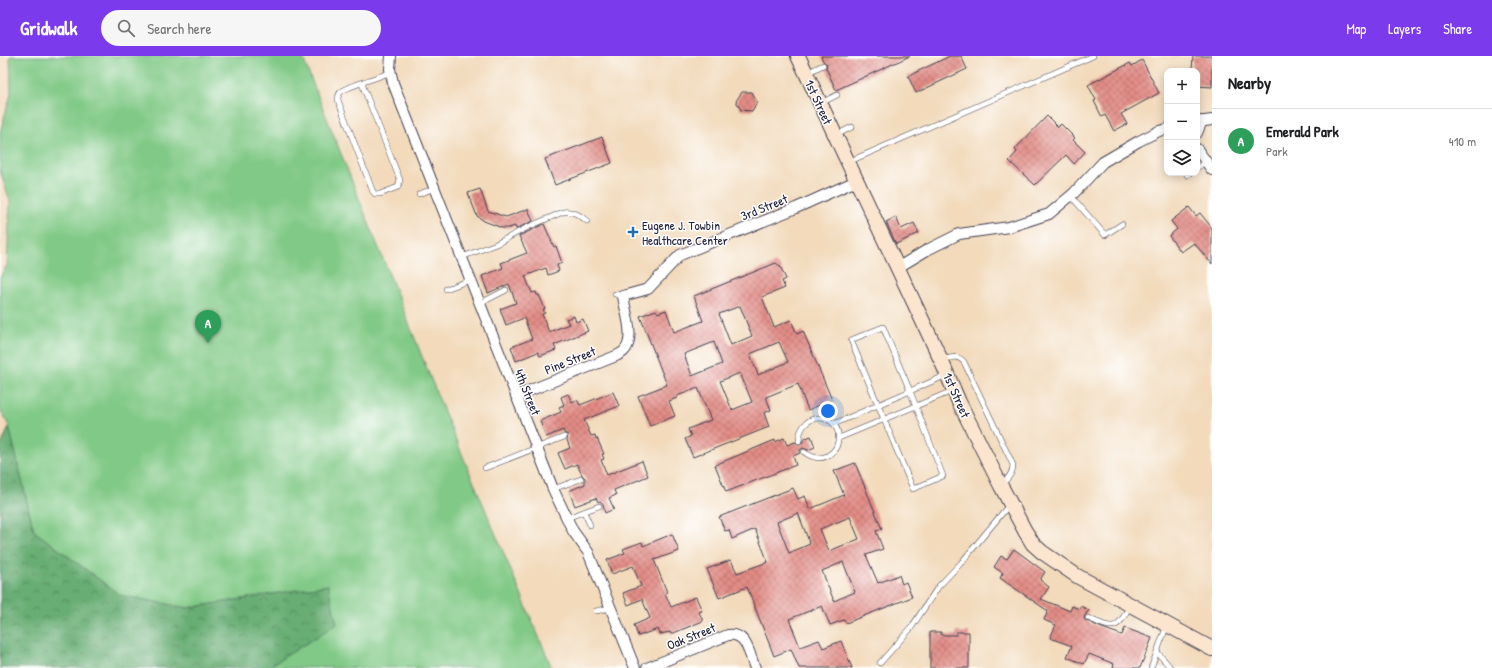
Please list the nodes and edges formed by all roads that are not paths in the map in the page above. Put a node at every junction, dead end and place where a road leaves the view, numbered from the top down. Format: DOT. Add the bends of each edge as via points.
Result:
graph roads {
  1 [pos="391,56"];
  2 [pos="798,56"];
  3 [pos="1093,56"];
  4 [pos="823,65"];
  5 [pos="391,72"];
  6 [pos="806,73"];
  7 [pos="362,84"];
  8 [pos="837,95"];
  9 [pos="820,103"];
  10 [pos="852,127"];
  11 [pos="1164,130"];
  12 [pos="835,136"];
  13 [pos="1200,153"];
  14 [pos="848,162"];
  15 [pos="1209,166"];
  16 [pos="856,181"];
  17 [pos="435,188"];
  18 [pos="419,194"];
  19 [pos="1071,196"];
  20 [pos="587,221"];
  21 [pos="1122,224"];
  22 [pos="462,257"];
  23 [pos="897,268"];
  24 [pos="470,280"];
  25 [pos="446,289"];
  26 [pos="506,290"];
  27 [pos="480,304"];
  28 [pos="629,342"];
  29 [pos="941,360"];
  30 [pos="948,375"];
  31 [pos="954,390"];
  32 [pos="910,391"];
  33 [pos="516,396"];
  34 [pos="878,405"];
  35 [pos="916,406"];
  36 [pos="884,419"];
  37 [pos="834,424"];
  38 [pos="564,437"];
  39 [pos="839,438"];
  40 [pos="799,441"];
  41 [pos="537,448"];
  42 [pos="804,452"];
  43 [pos="485,468"];
  44 [pos="581,479"];
  45 [pos="1000,486"];
  46 [pos="553,489"];
  47 [pos="1010,504"];
  48 [pos="599,506"];
  49 [pos="584,512"];
  50 [pos="567,518"];
  51 [pos="590,525"];
  52 [pos="1130,604"];
  53 [pos="610,608"];
  54 [pos="596,611"];
  55 [pos="1088,618"];
  56 [pos="1167,624"];
  57 [pos="1212,649"];
  58 [pos="1157,652"];
  59 [pos="880,663"];
  60 [pos="635,668"];
  61 [pos="647,668"];
  62 [pos="755,668"];
  63 [pos="1151,668"];
  64 [pos="1171,668"];
  1 -- 5 [label="street, 4th Street"];
  2 -- 6 [label="street, 1st Street"];
  3 -- 14 [label="lane"];
  4 -- 6 [label="lane"];
  5 -- 7 [label="lane"];
  5 -- 17 [label="street, 4th Street" via="393,83"];
  6 -- 9 [label="street, 1st Street"];
  7 -- 7 [label="lane" via="341,92 338,100 373,192 380,194 398,187 400,180"];
  8 -- 9 [label="lane"];
  9 -- 12 [label="street, 1st Street"];
  10 -- 12 [label="lane"];
  11 -- 19 [label="street" via="1103,162"];
  12 -- 14 [label="street, 1st Street"];
  13 -- 15 [label="street"];
  14 -- 16 [label="street, 1st Street"];
  16 -- 23 [label="street, 1st Street"];
  16 -- 28 [label="street, 3rd Street" via="680,255 648,288 619,295 630,333"];
  17 -- 18 [label="lane"];
  17 -- 22 [label="street, 4th Street"];
  19 -- 21 [label="lane" via="1105,235"];
  19 -- 23 [label="street" via="1049,214 1009,227 959,234"];
  20 -- 22 [label="lane" via="568,211 562,212 528,226 496,244"];
  22 -- 24 [label="street, 4th Street"];
  23 -- 29 [label="street, 1st Street"];
  24 -- 25 [label="lane"];
  24 -- 27 [label="street, 4th Street"];
  26 -- 27 [label="lane"];
  27 -- 33 [label="street, 4th Street"];
  28 -- 33 [label="street, Pine Street" via="624,351 616,356"];
  29 -- 30 [label="street, 1st Street"];
  29 -- 45 [label="lane" via="953,356 964,362 1013,465 1010,477"];
  30 -- 31 [label="street, 1st Street"];
  30 -- 32 [label="lane"];
  31 -- 35 [label="lane"];
  31 -- 45 [label="street, 1st Street"];
  32 -- 34 [label="lane"];
  32 -- 34 [label="lane" via="883,328 851,340"];
  32 -- 35 [label="lane"];
  33 -- 41 [label="street, 4th Street"];
  34 -- 36 [label="lane"];
  34 -- 37 [label="lane"];
  35 -- 36 [label="lane"];
  35 -- 36 [label="lane" via="943,476 913,489"];
  36 -- 39 [label="lane"];
  37 -- 39 [label="lane"];
  37 -- 40 [label="lane" via="823,418 810,420 801,428"];
  38 -- 41 [label="lane"];
  39 -- 42 [label="lane" via="838,444 829,455 816,458"];
  41 -- 43 [label="lane"];
  41 -- 46 [label="street, 4th Street"];
  44 -- 46 [label="lane"];
  45 -- 47 [label="street, 1st Street"];
  46 -- 50 [label="street, 4th Street"];
  47 -- 52 [label="street, 1st Street" via="1033,544 1042,552 1077,576"];
  47 -- 59 [label="lane" via="938,587 910,628"];
  48 -- 49 [label="lane"];
  49 -- 50 [label="lane"];
  49 -- 51 [label="lane"];
  50 -- 53 [label="street, 4th Street" via="588,552"];
  52 -- 55 [label="lane" via="1122,622 1112,626 1105,626"];
  52 -- 56 [label="street, 1st Street"];
  53 -- 54 [label="lane"];
  53 -- 60 [label="street, 4th Street"];
  56 -- 57 [label="street, 1st Street"];
  56 -- 58 [label="lane"];
  58 -- 63 [label="lane"];
  58 -- 64 [label="lane"];
  61 -- 62 [label="street, Oak Street" via="728,635 737,635 744,640"];
}
